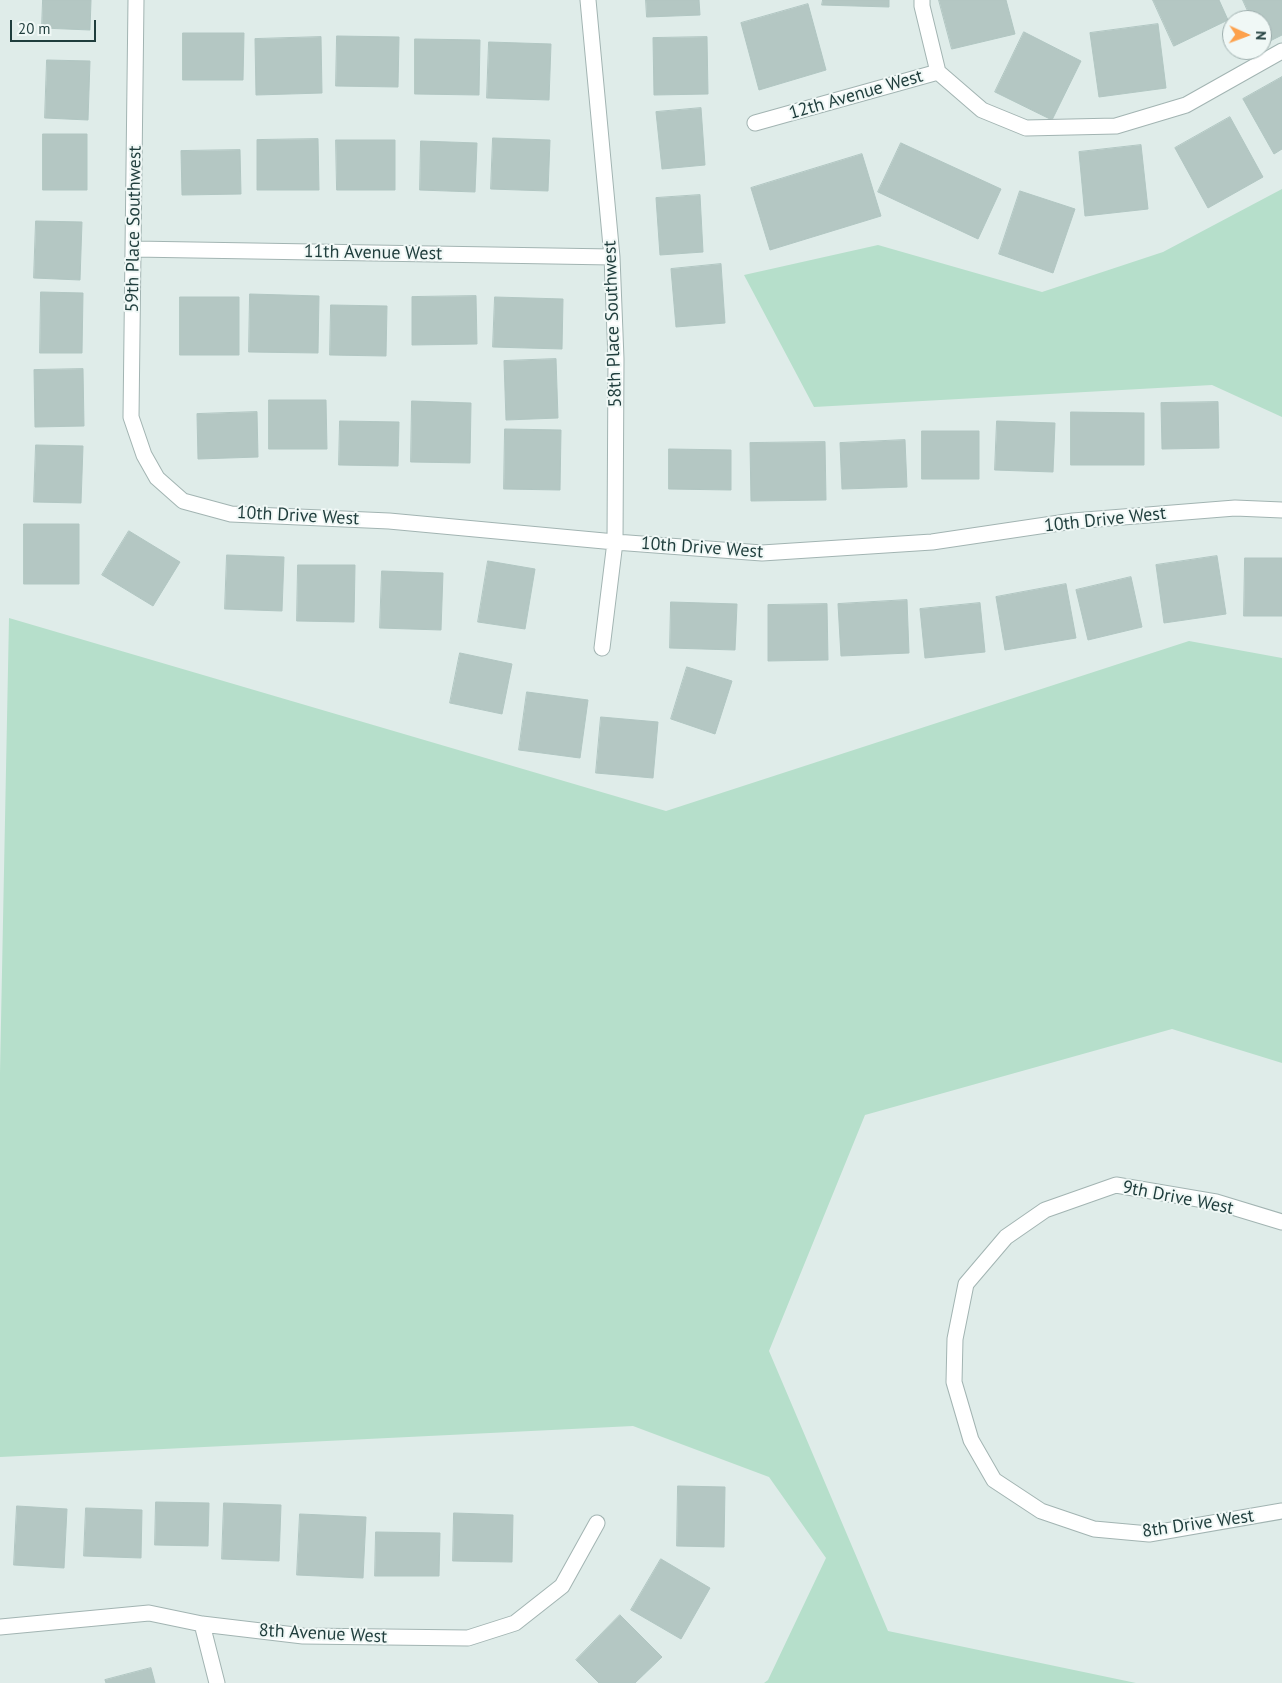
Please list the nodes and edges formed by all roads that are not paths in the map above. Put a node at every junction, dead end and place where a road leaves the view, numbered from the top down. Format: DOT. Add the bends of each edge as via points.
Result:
graph roads {
  1 [pos="136,0"];
  2 [pos="588,0"];
  3 [pos="922,0"];
  4 [pos="1282,51"];
  5 [pos="938,72"];
  6 [pos="755,123"];
  7 [pos="134,249"];
  8 [pos="612,257"];
  9 [pos="144,455"];
  10 [pos="1282,510"];
  11 [pos="615,542"];
  12 [pos="602,648"];
  13 [pos="1282,1222"];
  14 [pos="954,1382"];
  15 [pos="1282,1512"];
  16 [pos="597,1523"];
  17 [pos="202,1624"];
  18 [pos="0,1627"];
  19 [pos="217,1683"];
  1 -- 7 [label="street, 59th Place Southwest"];
  2 -- 8 [label="street, 58th Place Southwest"];
  3 -- 5 [label="street"];
  4 -- 5 [label="street, 12th Avenue West" via="1186,105 1116,126 1026,128 982,110"];
  5 -- 6 [label="street, 12th Avenue West"];
  7 -- 8 [label="street, 11th Avenue West"];
  7 -- 9 [label="street, 59th Place Southwest" via="131,418"];
  8 -- 11 [label="street, 58th Place Southwest" via="616,359"];
  9 -- 11 [label="street, 10th Drive West" via="157,478 182,501 231,514 389,521"];
  10 -- 11 [label="street, 10th Drive West" via="1235,508 1073,521 932,542 762,553"];
  11 -- 12 [label="street, 58th Place Southwest"];
  13 -- 14 [label="street, 9th Drive West" via="1216,1202 1116,1185 1044,1210 1006,1236 966,1284 956,1339"];
  14 -- 15 [label="street, 8th Drive West" via="971,1440 994,1480 1041,1511 1094,1529 1149,1534"];
  16 -- 17 [label="street, 8th Avenue West" via="562,1586 515,1623 468,1638 303,1636"];
  17 -- 18 [label="street, 8th Avenue West" via="149,1613"];
  17 -- 19 [label="street"];
}
